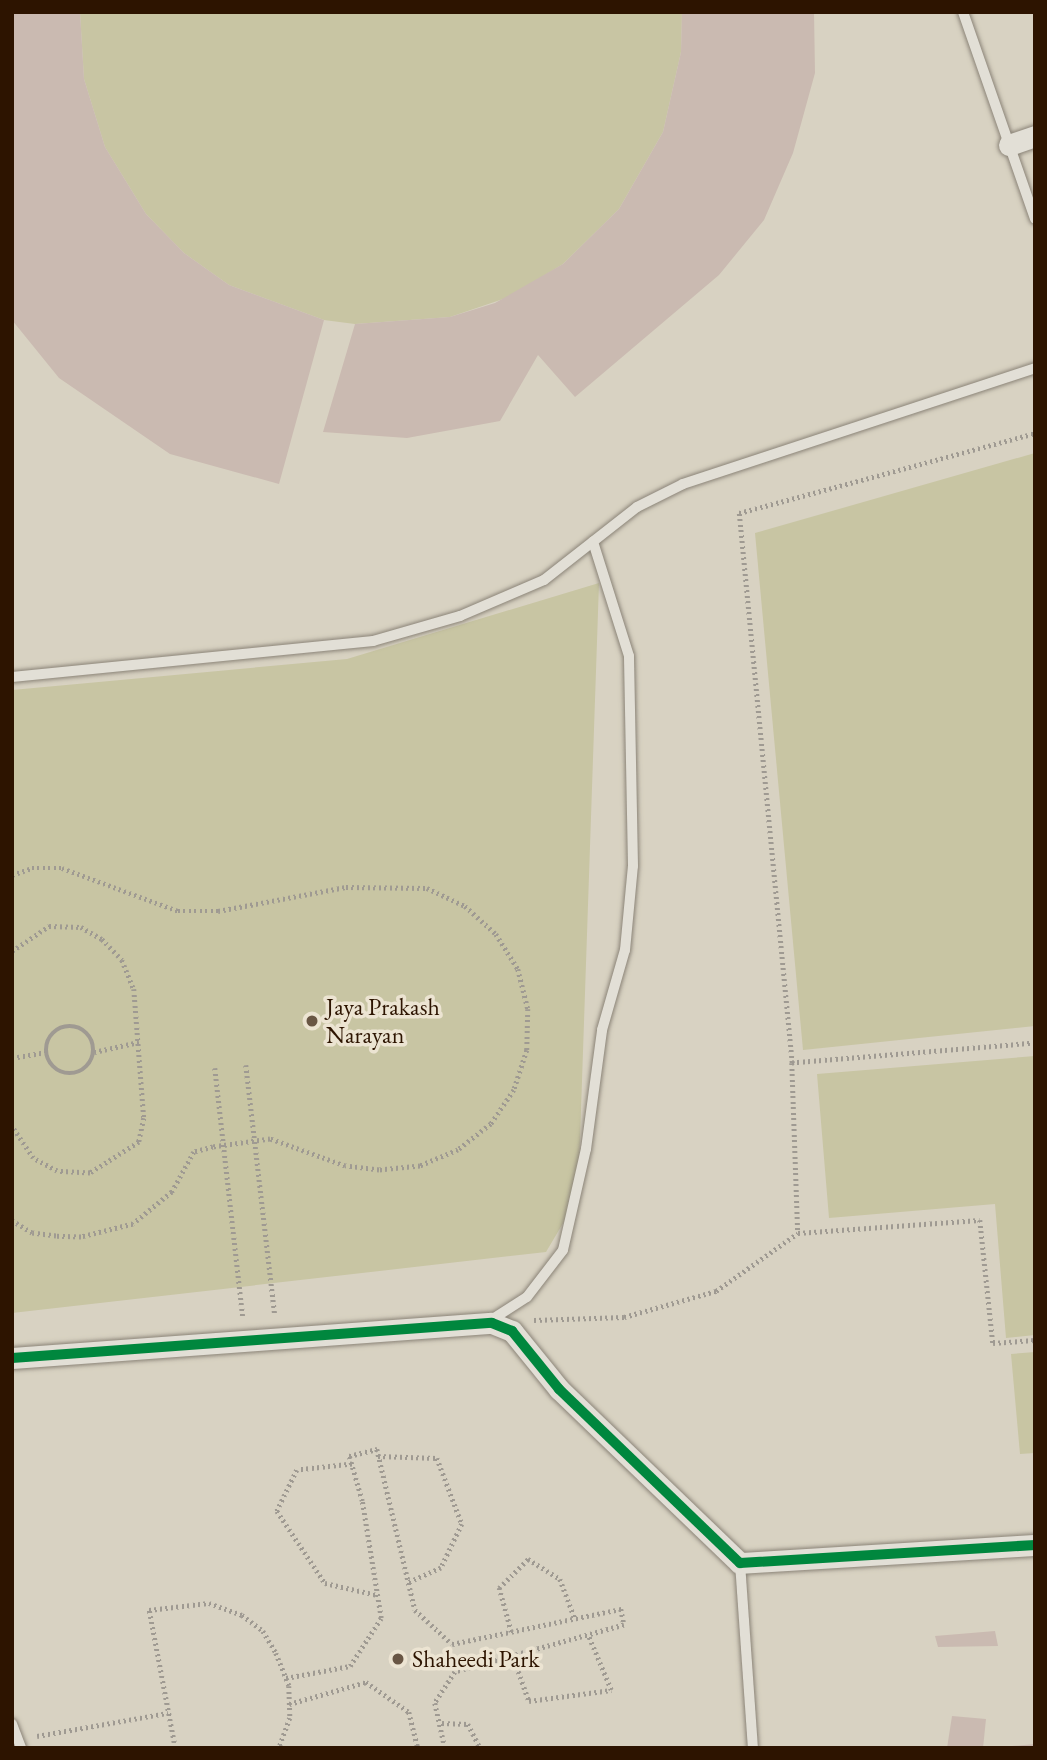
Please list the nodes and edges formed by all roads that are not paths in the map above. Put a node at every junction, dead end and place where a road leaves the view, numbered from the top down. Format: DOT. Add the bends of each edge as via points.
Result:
graph roads {
  1 [pos="963,12"];
  2 [pos="1035,136"];
  3 [pos="1009,145"];
  4 [pos="1035,219"];
  5 [pos="1035,368"];
  6 [pos="593,542"];
  7 [pos="12,677"];
  8 [pos="486,1323"];
  9 [pos="12,1358"];
  10 [pos="1035,1545"];
  11 [pos="740,1563"];
  12 [pos="12,1724"];
  13 [pos="20,1744"];
  14 [pos="752,1748"];
  1 -- 3 [label="lane"];
  2 -- 3 [label="street"];
  3 -- 4 [label="lane"];
  5 -- 6 [label="lane" via="683,484 637,507"];
  6 -- 7 [label="lane" via="544,580 460,616 373,641"];
  6 -- 8 [label="lane" via="629,656 634,853 625,950 602,1030 586,1149 563,1250 527,1297"];
  8 -- 9 [label="street"];
  8 -- 11 [label="street" via="512,1331 558,1389"];
  10 -- 11 [label="street"];
  11 -- 14 [label="lane"];
  12 -- 13 [label="lane"];
}
